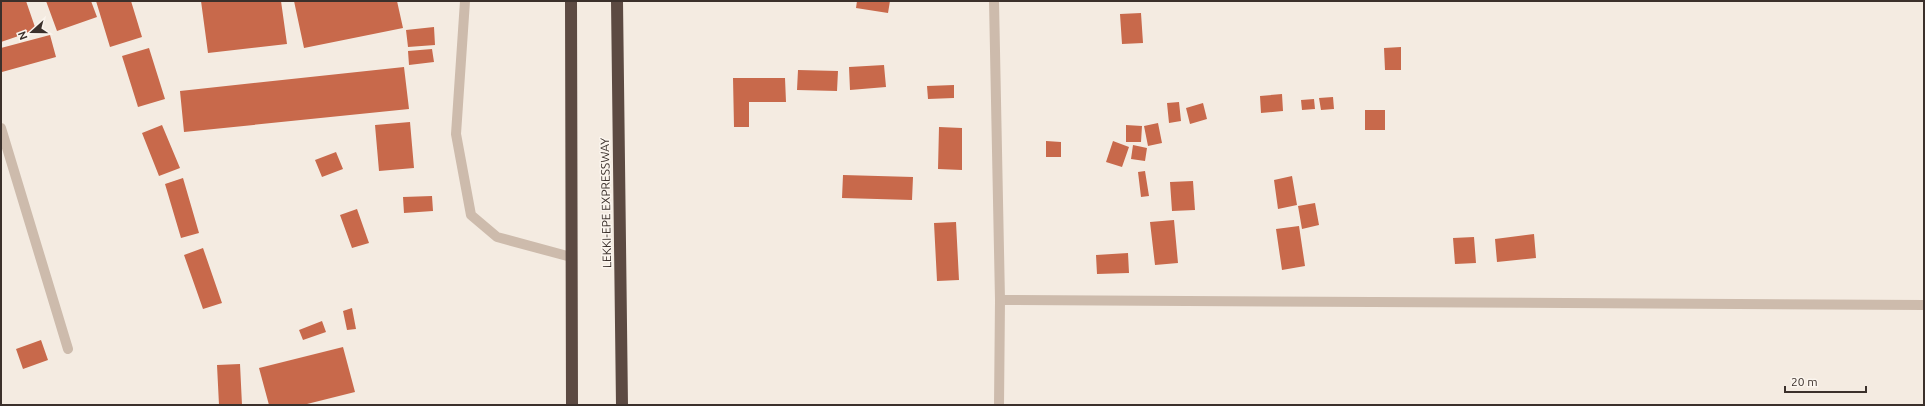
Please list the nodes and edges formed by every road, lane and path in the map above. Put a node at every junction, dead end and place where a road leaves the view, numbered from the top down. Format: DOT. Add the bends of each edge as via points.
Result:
graph roads {
  1 [pos="465,1"];
  2 [pos="571,1"];
  3 [pos="617,1"];
  4 [pos="994,1"];
  5 [pos="1,128"];
  6 [pos="571,257"];
  7 [pos="1000,300"];
  8 [pos="1924,305"];
  9 [pos="68,349"];
  10 [pos="572,405"];
  11 [pos="622,405"];
  12 [pos="999,405"];
  1 -- 6 [label="street" via="456,134 471,215 497,237"];
  2 -- 6 [label="highway"];
  3 -- 11 [label="highway, LEKKI-EPE EXPRESSWAY"];
  4 -- 7 [label="street"];
  5 -- 9 [label="street"];
  6 -- 10 [label="highway"];
  7 -- 8 [label="street"];
  7 -- 12 [label="street"];
}
